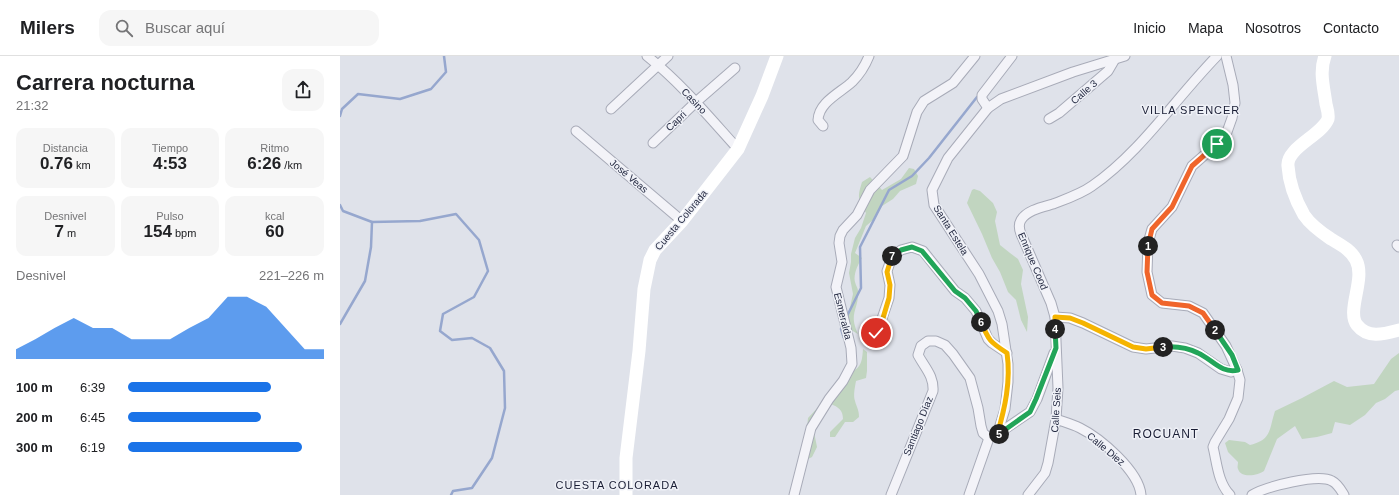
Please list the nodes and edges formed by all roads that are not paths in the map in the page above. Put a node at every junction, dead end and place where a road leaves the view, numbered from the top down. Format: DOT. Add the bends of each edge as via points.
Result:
graph roads {
  1 [pos="647,56"];
  2 [pos="668,56"];
  3 [pos="778,56"];
  4 [pos="869,56"];
  5 [pos="975,56"];
  6 [pos="1012,56"];
  7 [pos="1124,56"];
  8 [pos="1217,56"];
  9 [pos="1226,56"];
  10 [pos="1325,56"];
  11 [pos="1115,59"];
  12 [pos="658,64"];
  13 [pos="735,68"];
  14 [pos="696,102"];
  15 [pos="988,108"];
  16 [pos="611,109"];
  17 [pos="1048,119"];
  18 [pos="822,126"];
  19 [pos="576,131"];
  20 [pos="653,143"];
  21 [pos="738,149"];
  22 [pos="682,221"];
  23 [pos="1055,317"];
  24 [pos="1399,330"];
  25 [pos="874,342"];
  26 [pos="1056,348"];
  27 [pos="1007,353"];
  28 [pos="1238,370"];
  29 [pos="1056,419"];
  30 [pos="993,436"];
  31 [pos="626,495"];
  32 [pos="794,495"];
  33 [pos="891,495"];
  34 [pos="969,495"];
  35 [pos="1028,495"];
  36 [pos="1141,495"];
  37 [pos="1230,495"];
  38 [pos="1252,495"];
  39 [pos="1344,495"];
  1 -- 12 [label="street, Casino"];
  2 -- 12 [label="street"];
  3 -- 21 [label="street, Cuesta Colorada"];
  4 -- 18 [label="street" via="860,73 823,105 818,114"];
  5 -- 32 [label="street, Esmeralda" via="953,83 924,101 917,112 903,156 870,190 858,215 840,236 842,262 836,288 851,348 852,364 843,381 814,420"];
  6 -- 15 [label="street" via="982,95"];
  7 -- 11 [label="street, Santa Estela"];
  8 -- 23 [label="street, Enrique Cood" via="1112,172 1090,188 1030,212 1020,220 1020,234 1052,303"];
  9 -- 28 [label="street" via="1235,103 1227,132 1192,166 1172,207 1152,229 1148,243 1147,272 1152,295 1162,303 1189,306 1203,313 1226,346"];
  10 -- 24 [label="street" via="1322,74 1328,117 1323,128 1297,148 1288,161 1290,178 1304,215 1318,230 1342,245 1356,259 1359,276 1353,316 1356,324 1361,330 1374,335"];
  11 -- 15 [label="street, Santa Estela" via="1001,99"];
  11 -- 17 [label="street, Calle 3" via="1108,71 1059,113"];
  12 -- 14 [label="street, Casino"];
  12 -- 16 [label="street"];
  13 -- 14 [label="street, Capri"];
  14 -- 20 [label="street, Capri"];
  14 -- 21 [label="street, Casino"];
  15 -- 27 [label="street, Santa Estela" via="957,144 932,190 934,205 978,274 998,311"];
  19 -- 22 [label="street, José Veas"];
  21 -- 22 [label="street, Cuesta Colorada"];
  22 -- 31 [label="street, Cuesta Colorada" via="655,250 648,268 626,458"];
  23 -- 26 [label="street, Calle Seis"];
  23 -- 28 [label="street" via="1070,318 1083,323 1133,347 1185,348 1198,353 1222,369 1231,372"];
  25 -- 27 [label="street" via="889,298 887,272 892,257 901,250 912,247 922,251 955,291 965,298 976,311 988,339"];
  26 -- 29 [label="street, Calle Seis"];
  26 -- 30 [label="street" via="1030,412"];
  27 -- 30 [label="street, Santa Estela" via="1008,382 1005,409"];
  28 -- 37 [label="street" via="1238,398 1213,447 1221,482"];
  29 -- 35 [label="street, Calle Seis" via="1048,463 1042,477"];
  29 -- 36 [label="street, Calle Diez" via="1081,428 1121,459 1132,474"];
  30 -- 33 [label="street, Santiago Díaz" via="983,432 970,378 945,345 928,341 921,346 918,355 931,375 933,391"];
  30 -- 34 [label="street, Santa Estela"];
  38 -- 39 [label="street" via="1271,486 1321,478 1333,481"];
}
